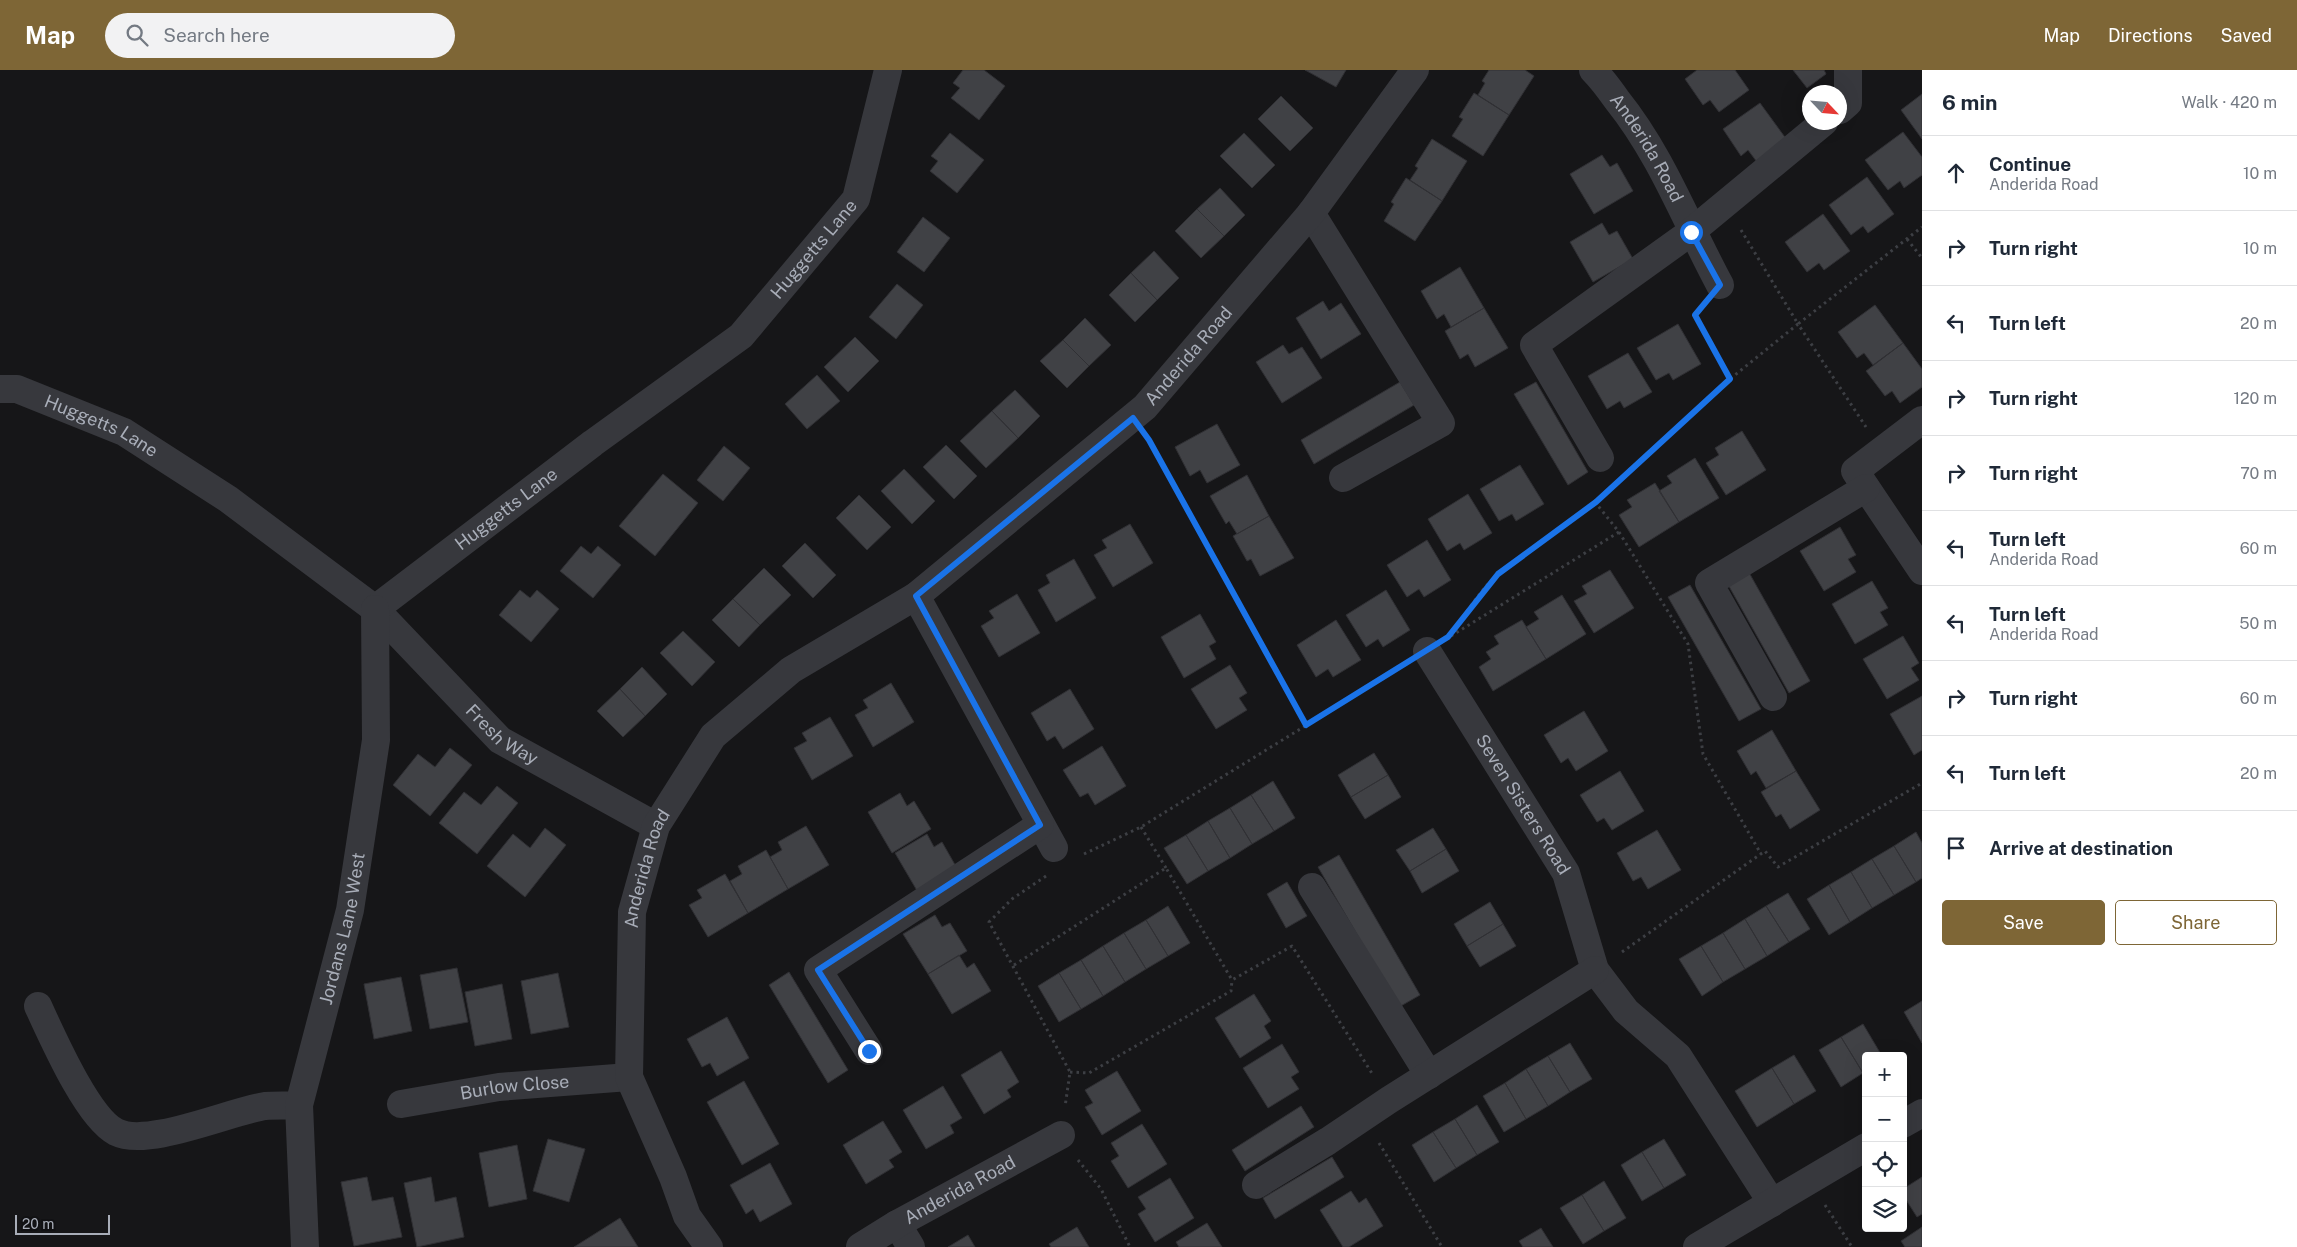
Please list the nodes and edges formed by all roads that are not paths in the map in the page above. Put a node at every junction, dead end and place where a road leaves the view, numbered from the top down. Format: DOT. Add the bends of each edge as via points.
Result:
graph roads {
  1 [pos="888,70"];
  2 [pos="1415,70"];
  3 [pos="1593,70"];
  4 [pos="1848,70"];
  5 [pos="1847,104"];
  6 [pos="1814,130"];
  7 [pos="1311,214"];
  8 [pos="1691,232"];
  9 [pos="1720,285"];
  10 [pos="0,389"];
  11 [pos="1922,420"];
  12 [pos="1600,458"];
  13 [pos="1343,478"];
  14 [pos="1866,488"];
  15 [pos="1922,571"];
  16 [pos="916,596"];
  17 [pos="376,609"];
  18 [pos="1427,651"];
  19 [pos="1773,697"];
  20 [pos="656,826"];
  21 [pos="1312,887"];
  22 [pos="1595,970"];
  23 [pos="38,1006"];
  24 [pos="869,1051"];
  25 [pos="1429,1075"];
  26 [pos="629,1077"];
  27 [pos="401,1104"];
  28 [pos="299,1105"];
  29 [pos="1922,1113"];
  30 [pos="1907,1122"];
  31 [pos="1060,1135"];
  32 [pos="1862,1149"];
  33 [pos="1256,1185"];
  34 [pos="1772,1202"];
  35 [pos="897,1224"];
  36 [pos="305,1247"];
  37 [pos="709,1247"];
  38 [pos="860,1247"];
  39 [pos="911,1247"];
  40 [pos="1697,1247"];
  1 -- 17 [label="street, Huggetts Lane" via="856,199 741,336 593,443"];
  2 -- 7 [label="street, Anderida Road"];
  3 -- 8 [label="street, Anderida Road" via="1638,125 1675,192"];
  4 -- 5 [label="street"];
  6 -- 8 [label="street"];
  7 -- 13 [label="street" via="1441,423"];
  7 -- 16 [label="street, Anderida Road" via="1145,408"];
  8 -- 9 [label="street, Anderida Road"];
  8 -- 12 [label="street" via="1534,345"];
  10 -- 17 [label="street, Huggetts Lane" via="17,389 124,432 228,498"];
  11 -- 14 [label="street" via="1855,471"];
  14 -- 15 [label="street"];
  14 -- 19 [label="street" via="1709,584"];
  16 -- 20 [label="street, Anderida Road" via="791,670 713,736"];
  16 -- 24 [label="street" via="1047,836 818,970"];
  17 -- 20 [label="street, Fresh Way" via="500,740"];
  17 -- 28 [label="street, Jordans Lane West" via="376,740 350,910"];
  18 -- 22 [label="street, Seven Sisters Road" via="1566,873"];
  20 -- 26 [label="street, Anderida Road" via="632,912"];
  21 -- 25 [label="street"];
  22 -- 25 [label="street"];
  22 -- 34 [label="street, Seven Sisters Road" via="1626,1012 1678,1056"];
  23 -- 28 [label="street" via="94,1110 116,1132 144,1137 265,1106"];
  25 -- 33 [label="street"];
  26 -- 27 [label="street, Burlow Close" via="499,1087"];
  26 -- 37 [label="street, Anderida Road" via="687,1216"];
  28 -- 36 [label="street, Jordans Lane West"];
  29 -- 30 [label="street"];
  31 -- 35 [label="street, Anderida Road"];
  32 -- 34 [label="street"];
  34 -- 40 [label="street"];
  35 -- 38 [label="street, Anderida Road"];
  35 -- 39 [label="street"];
}
